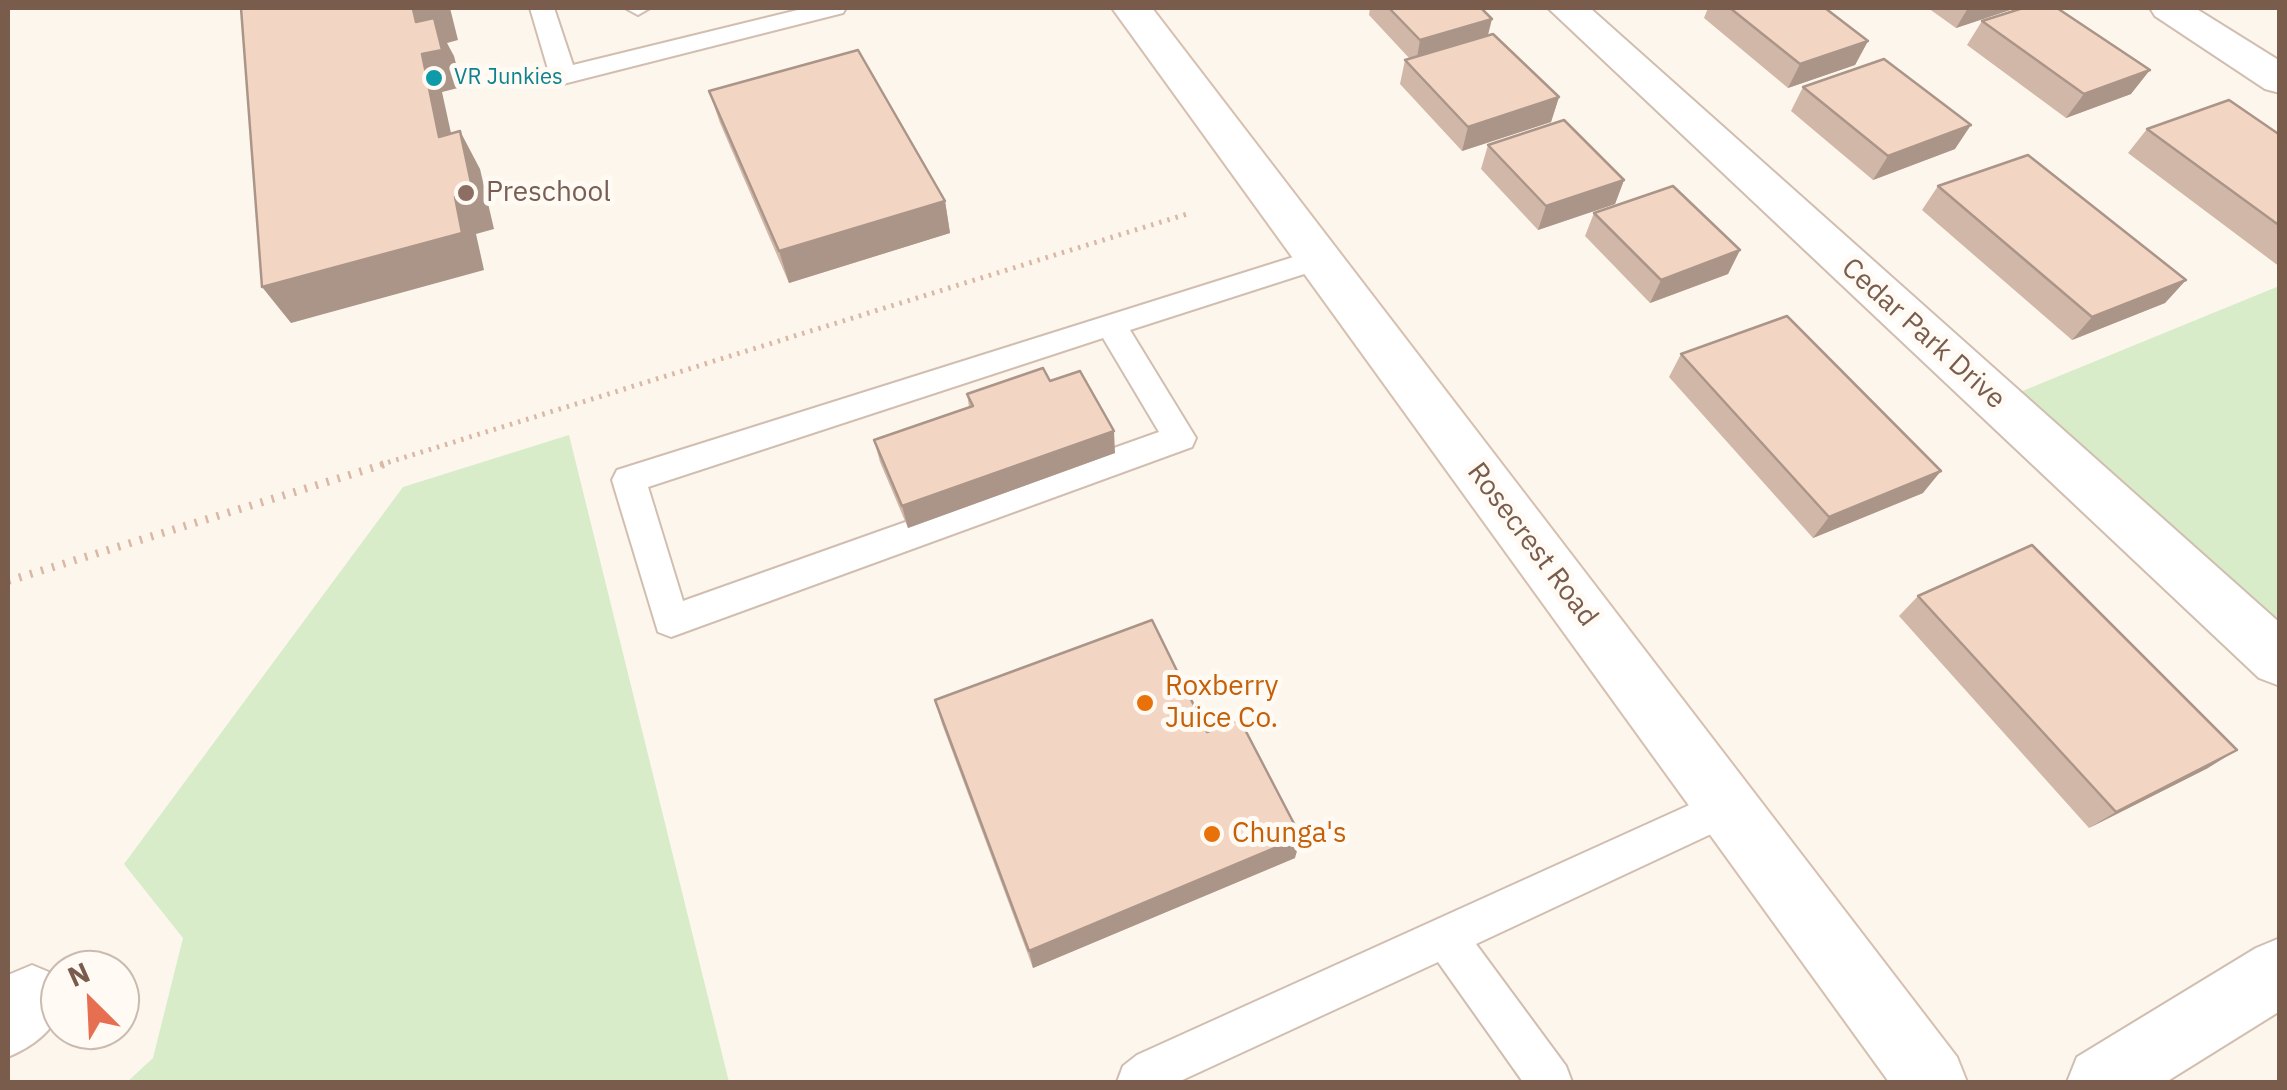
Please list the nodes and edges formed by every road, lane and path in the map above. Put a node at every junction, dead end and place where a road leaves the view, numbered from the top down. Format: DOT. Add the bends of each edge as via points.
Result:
graph roads {
  1 [pos="542,8"];
  2 [pos="834,8"];
  3 [pos="1132,8"];
  4 [pos="1567,8"];
  5 [pos="2169,8"];
  6 [pos="2280,80"];
  7 [pos="1190,214"];
  8 [pos="1319,259"];
  9 [pos="1111,325"];
  10 [pos="8,581"];
  11 [pos="2280,660"];
  12 [pos="1727,807"];
  13 [pos="1444,936"];
  14 [pos="2280,972"];
  15 [pos="1138,1082"];
  16 [pos="1550,1082"];
  17 [pos="1932,1082"];
  18 [pos="2102,1082"];
  1 -- 2 [label="lane" via="563,76"];
  3 -- 8 [label="main road, Rosecrest Road"];
  4 -- 11 [label="main road, Cedar Park Drive"];
  5 -- 6 [label="main road"];
  7 -- 10 [label="path"];
  8 -- 9 [label="lane"];
  8 -- 12 [label="main road, Rosecrest Road"];
  9 -- 9 [label="lane" via="629,480 670,621 1180,438"];
  12 -- 13 [label="lane"];
  12 -- 17 [label="main road, Rosecrest Road"];
  13 -- 15 [label="lane"];
  13 -- 16 [label="lane"];
  14 -- 18 [label="main road"];
}
